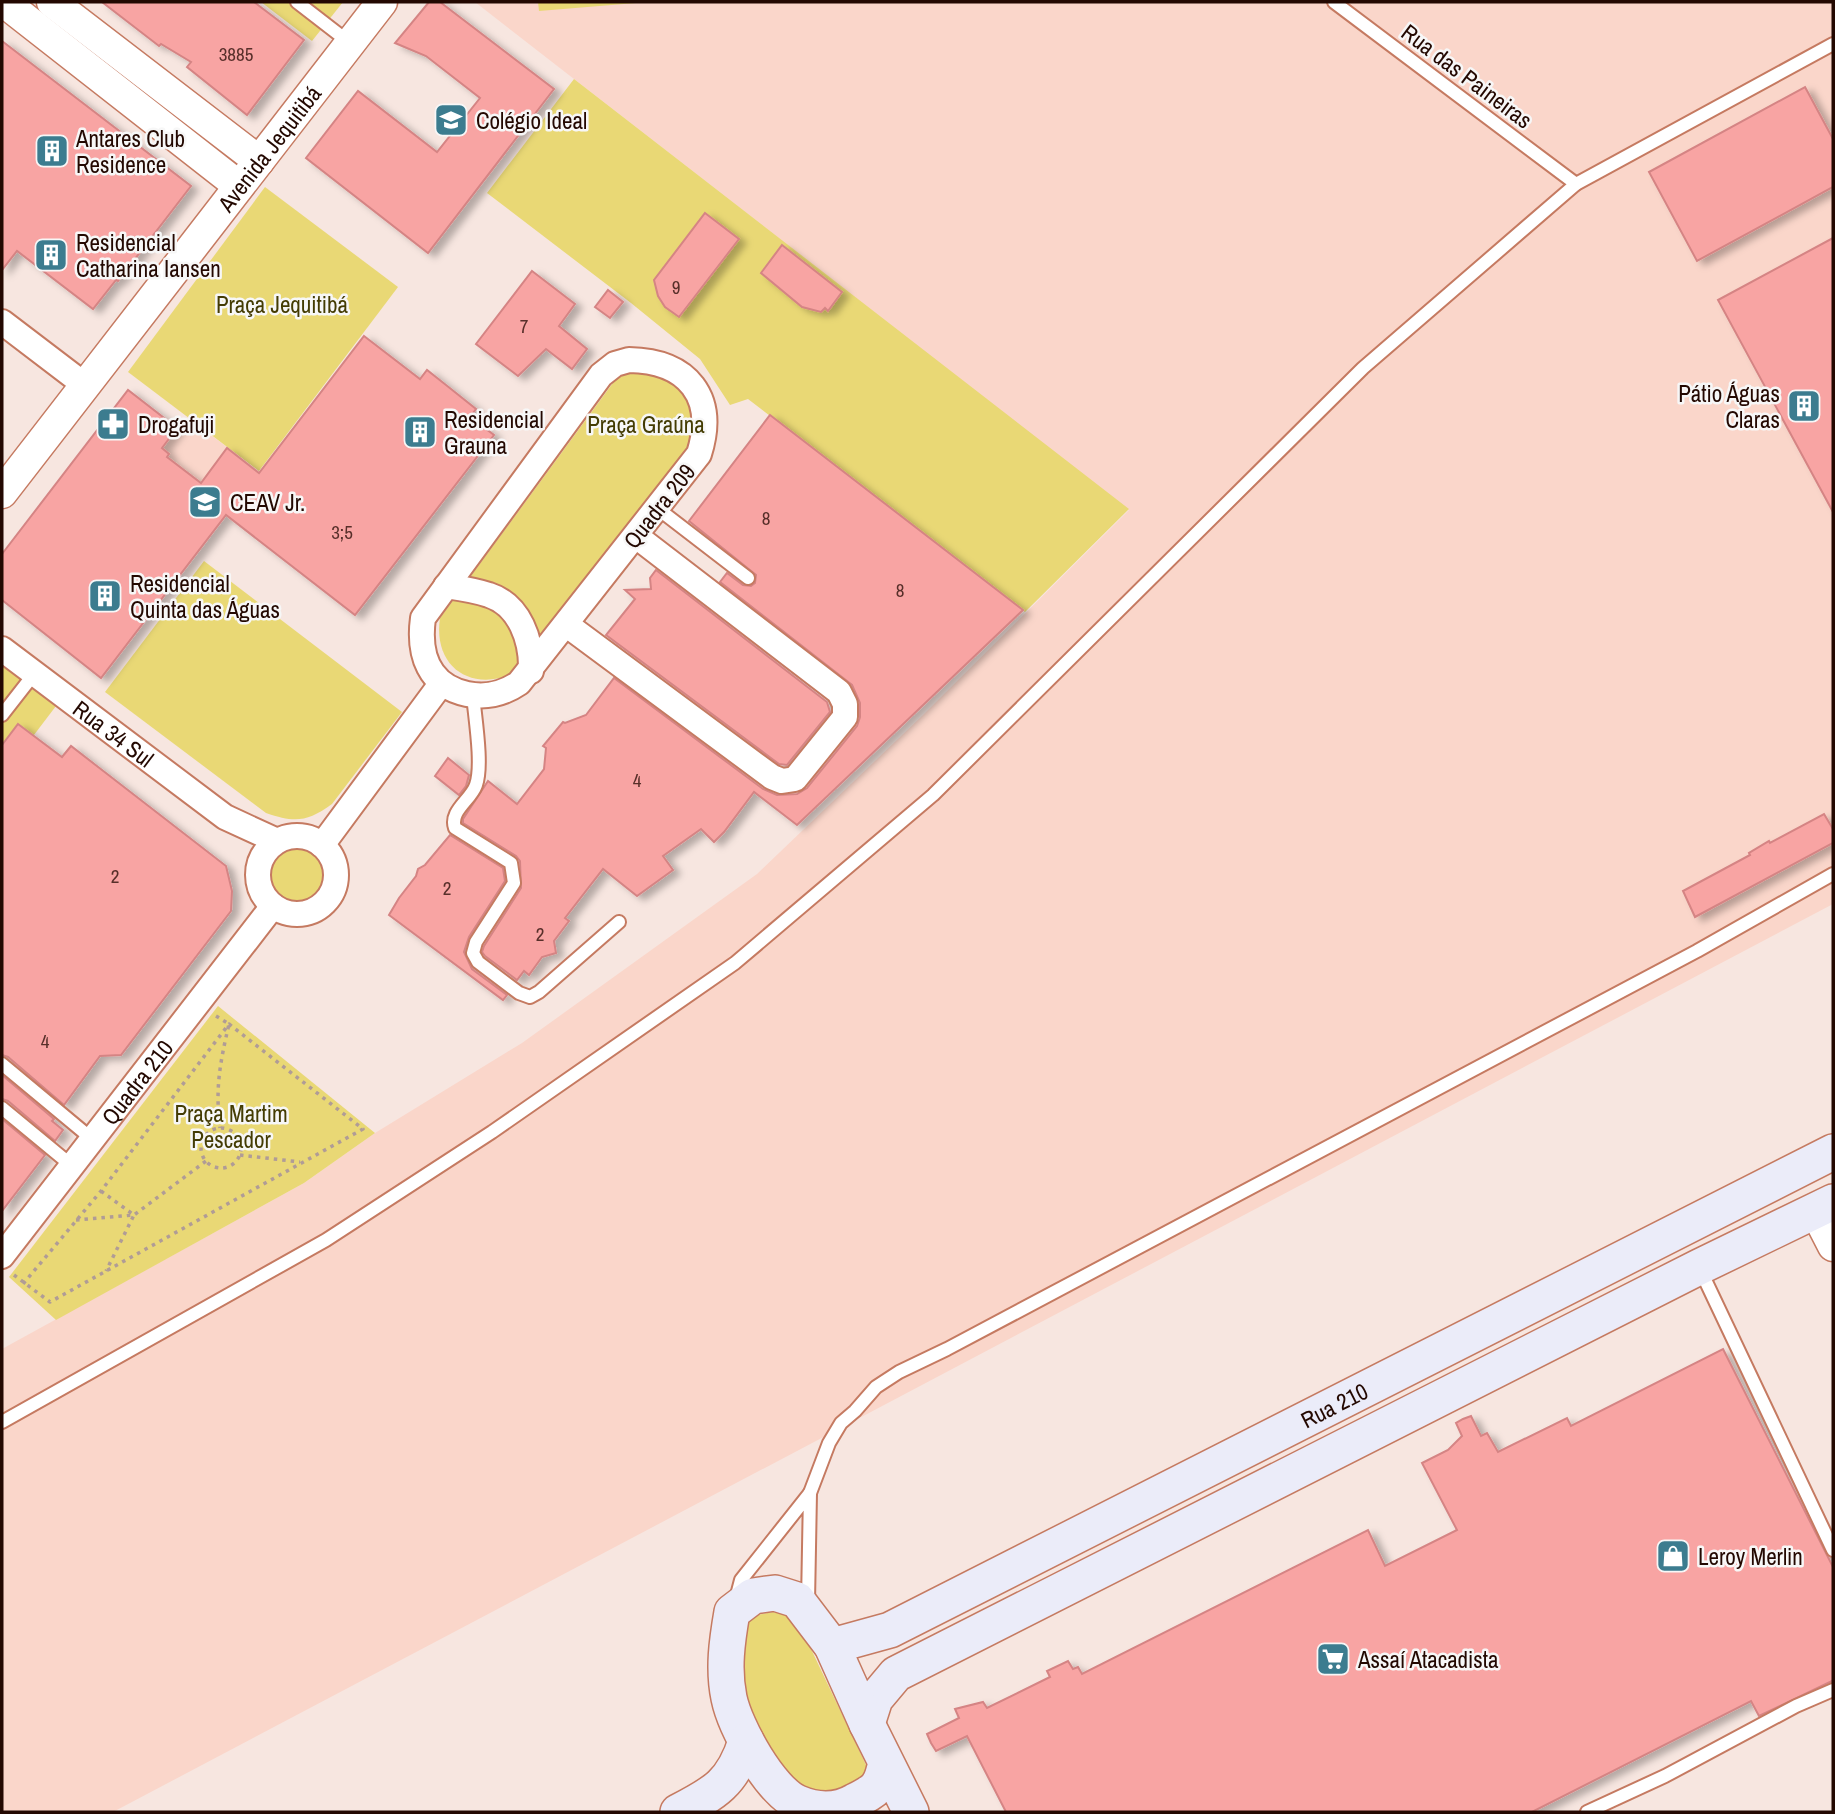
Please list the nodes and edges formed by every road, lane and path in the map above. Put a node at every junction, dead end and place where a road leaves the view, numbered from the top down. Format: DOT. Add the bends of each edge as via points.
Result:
graph roads {
  1 [pos="4,2"];
  2 [pos="52,2"];
  3 [pos="297,2"];
  4 [pos="382,2"];
  5 [pos="1334,2"];
  6 [pos="350,43"];
  7 [pos="1833,44"];
  8 [pos="172,93"];
  9 [pos="153,118"];
  10 [pos="260,160"];
  11 [pos="1576,184"];
  12 [pos="239,186"];
  13 [pos="2,322"];
  14 [pos="86,386"];
  15 [pos="2,493"];
  16 [pos="657,508"];
  17 [pos="636,536"];
  18 [pos="748,578"];
  19 [pos="446,586"];
  20 [pos="567,625"];
  21 [pos="2,649"];
  22 [pos="531,671"];
  23 [pos="34,674"];
  24 [pos="442,684"];
  25 [pos="473,695"];
  26 [pos="2,715"];
  27 [pos="225,817"];
  28 [pos="277,841"];
  29 [pos="322,845"];
  30 [pos="258,872"];
  31 [pos="1833,874"];
  32 [pos="273,905"];
  33 [pos="619,922"];
  34 [pos="197,1004"];
  35 [pos="229,1024"];
  36 [pos="2,1064"];
  37 [pos="2,1108"];
  38 [pos="220,1128"];
  39 [pos="92,1139"];
  40 [pos="1833,1152"];
  41 [pos="240,1155"];
  42 [pos="206,1161"];
  43 [pos="302,1163"];
  44 [pos="71,1164"];
  45 [pos="101,1191"];
  46 [pos="1824,1206"];
  47 [pos="134,1215"];
  48 [pos="76,1220"];
  49 [pos="1833,1246"];
  50 [pos="5,1264"];
  51 [pos="1699,1267"];
  52 [pos="105,1273"];
  53 [pos="23,1284"];
  54 [pos="2,1422"];
  55 [pos="810,1493"];
  56 [pos="1833,1549"];
  57 [pos="732,1612"];
  58 [pos="808,1613"];
  59 [pos="832,1646"];
  60 [pos="1833,1690"];
  61 [pos="867,1724"];
  62 [pos="746,1741"];
  63 [pos="886,1762"];
  64 [pos="788,1808"];
  65 [pos="846,1810"];
  66 [pos="678,1812"];
  67 [pos="912,1812"];
  68 [pos="1587,1812"];
  1 -- 9 [label="street"];
  2 -- 8 [label="street"];
  3 -- 6 [label="lane"];
  4 -- 6 [label="street, Avenida Jequitibá"];
  5 -- 11 [label="lane, Rua das Paineiras"];
  6 -- 10 [label="street, Avenida Jequitibá"];
  7 -- 11 [label="lane"];
  8 -- 9 [label="street"];
  8 -- 10 [label="street"];
  9 -- 12 [label="street"];
  10 -- 12 [label="street, Avenida Jequitibá"];
  11 -- 54 [label="lane" via="1363,368 933,795 735,963 492,1132 326,1240"];
  12 -- 14 [label="street, Avenida Jequitibá"];
  13 -- 14 [label="street"];
  14 -- 15 [label="street, Avenida Jequitibá"];
  16 -- 17 [label="street, Quadra 209"];
  16 -- 18 [label="lane"];
  16 -- 19 [label="street, Quadra 209" via="699,454 704,440 703,410 699,393 681,374 658,363 629,360 601,375"];
  17 -- 20 [label="street, Quadra 209"];
  17 -- 20 [label="street" via="839,692 845,717 795,779 782,781"];
  19 -- 22 [label="street" via="492,595 511,611 525,629 532,651"];
  19 -- 24 [label="street, Quadra 209" via="423,618 421,636 424,655"];
  20 -- 22 [label="street, Quadra 209"];
  21 -- 23 [label="street, Rua 34 Sul"];
  22 -- 25 [label="street, Quadra 209" via="508,691"];
  23 -- 26 [label="lane"];
  23 -- 27 [label="street, Rua 34 Sul"];
  24 -- 25 [label="street, Quadra 209"];
  24 -- 29 [label="street"];
  25 -- 33 [label="lane" via="478,774 474,790 453,822 455,828 511,863 514,872 514,883 476,942 473,953 478,962 530,997"];
  27 -- 28 [label="street, Rua 34 Sul"];
  27 -- 30 [label="street, Rua 34 Sul"];
  28 -- 29 [label="street" via="300,835"];
  28 -- 30 [label="street" via="261,859"];
  29 -- 32 [label="street" via="335,867 331,894 323,904 298,914"];
  30 -- 32 [label="street" via="264,896"];
  31 -- 55 [label="lane" via="1685,957 899,1371 841,1423"];
  32 -- 34 [label="street, Quadra 210"];
  34 -- 35 [label="path"];
  34 -- 39 [label="street, Quadra 210"];
  35 -- 38 [label="path" via="216,1099"];
  35 -- 43 [label="path" via="363,1129"];
  35 -- 45 [label="path"];
  36 -- 39 [label="lane"];
  37 -- 44 [label="lane"];
  38 -- 41 [label="path" via="237,1136"];
  38 -- 42 [label="path" via="205,1136 202,1154"];
  39 -- 44 [label="street, Quadra 210"];
  40 -- 59 [label="main road, Rua 210" via="890,1630"];
  41 -- 42 [label="path" via="229,1166"];
  41 -- 43 [label="path"];
  42 -- 47 [label="path"];
  43 -- 52 [label="path"];
  44 -- 50 [label="street, Quadra 210"];
  45 -- 47 [label="path"];
  45 -- 48 [label="path"];
  46 -- 49 [label="street"];
  46 -- 51 [label="main road, Rua 210"];
  47 -- 48 [label="path"];
  47 -- 52 [label="path"];
  48 -- 53 [label="path"];
  50 -- 53 [label="path"];
  51 -- 56 [label="lane"];
  51 -- 61 [label="main road, Rua 210" via="897,1674 875,1699"];
  52 -- 53 [label="path" via="50,1302"];
  55 -- 57 [label="lane" via="741,1580"];
  55 -- 58 [label="lane"];
  57 -- 58 [label="main road" via="753,1596 775,1594 797,1600"];
  57 -- 62 [label="main road" via="725,1652 729,1699"];
  58 -- 59 [label="main road"];
  59 -- 61 [label="main road"];
  60 -- 68 [label="lane"];
  61 -- 63 [label="main road"];
  62 -- 64 [label="main road"];
  62 -- 66 [label="main road" via="739,1762 712,1795"];
  63 -- 65 [label="main road" via="877,1790"];
  63 -- 67 [label="main road"];
  64 -- 65 [label="main road"];
}
